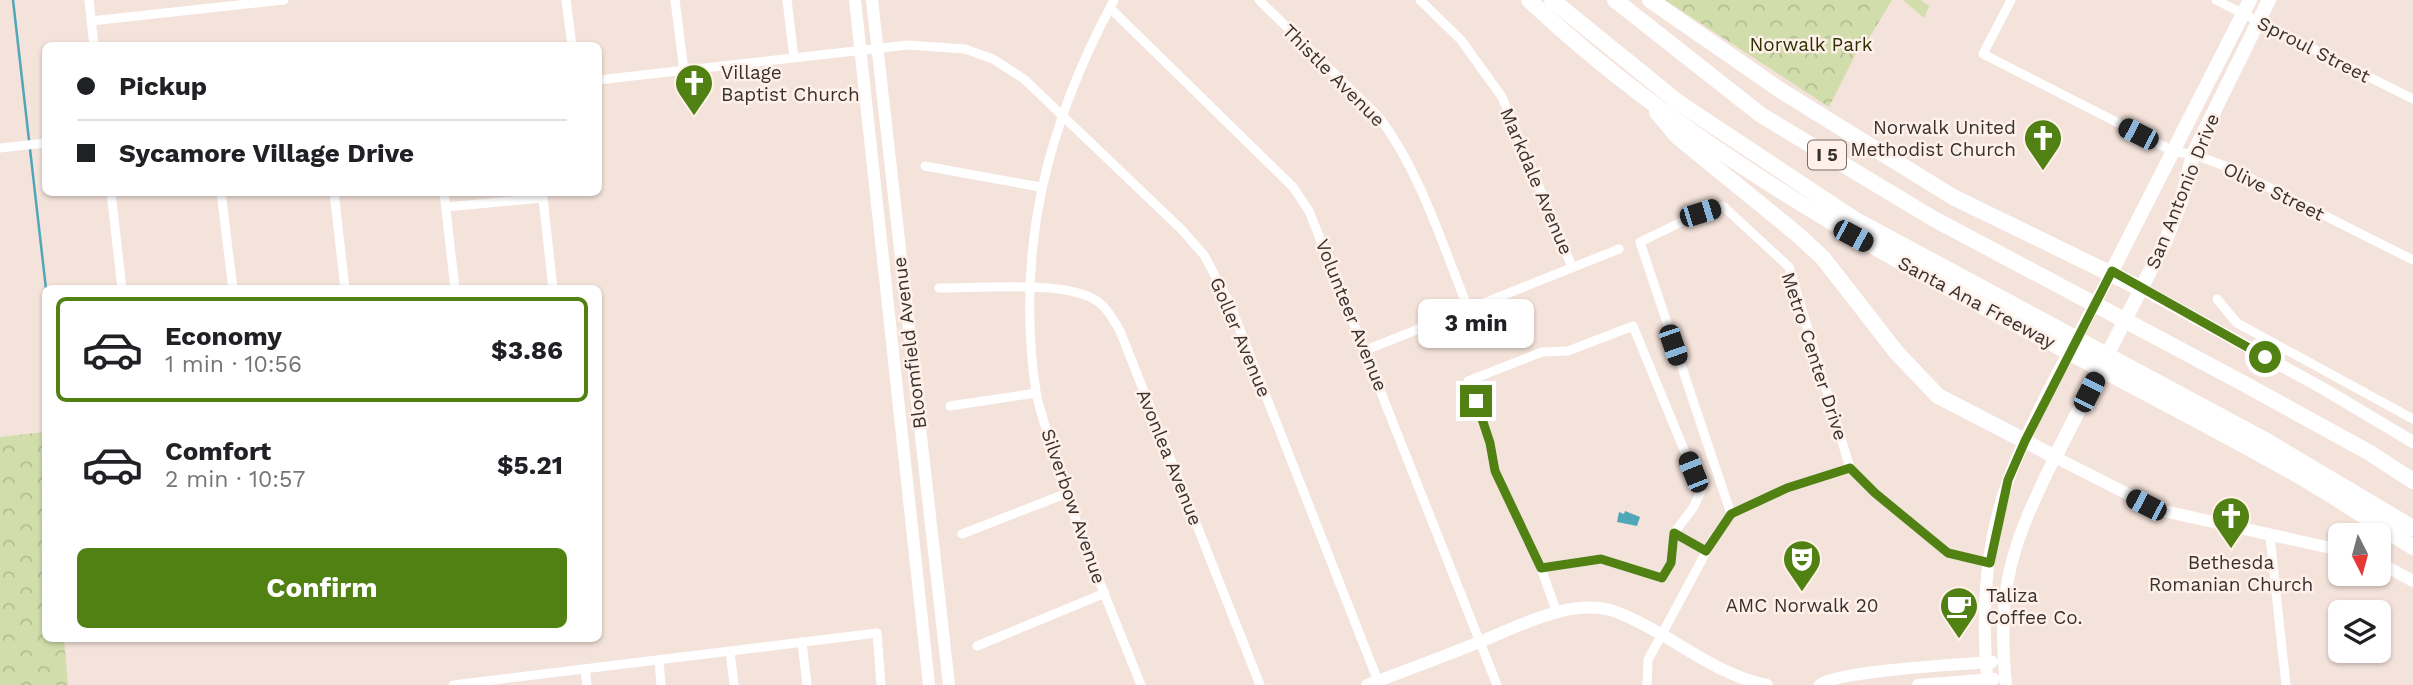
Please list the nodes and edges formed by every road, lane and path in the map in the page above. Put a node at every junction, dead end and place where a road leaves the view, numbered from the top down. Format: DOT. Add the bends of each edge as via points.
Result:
graph roads {
  1 [pos="89,0"];
  2 [pos="284,0"];
  3 [pos="566,0"];
  4 [pos="675,0"];
  5 [pos="787,0"];
  6 [pos="855,0"];
  7 [pos="872,0"];
  8 [pos="1259,0"];
  9 [pos="1420,0"];
  10 [pos="1529,0"];
  11 [pos="1552,0"];
  12 [pos="1615,0"];
  13 [pos="1650,0"];
  14 [pos="2011,0"];
  15 [pos="2216,0"];
  16 [pos="2250,0"];
  17 [pos="2269,0"];
  18 [pos="1112,4"];
  19 [pos="2243,14"];
  20 [pos="91,21"];
  21 [pos="2259,21"];
  22 [pos="94,42"];
  23 [pos="571,42"];
  24 [pos="878,49"];
  25 [pos="860,51"];
  26 [pos="794,58"];
  27 [pos="684,71"];
  28 [pos="602,80"];
  29 [pos="1640,92"];
  30 [pos="2413,99"];
  31 [pos="1061,114"];
  32 [pos="42,143"];
  33 [pos="0,148"];
  34 [pos="2175,152"];
  35 [pos="2193,154"];
  36 [pos="889,160"];
  37 [pos="873,161"];
  38 [pos="925,166"];
  39 [pos="1040,187"];
  40 [pos="111,196"];
  41 [pos="221,196"];
  42 [pos="334,196"];
  43 [pos="445,196"];
  44 [pos="446,207"];
  45 [pos="1619,249"];
  46 [pos="2413,260"];
  47 [pos="1572,267"];
  48 [pos="2112,271"];
  49 [pos="122,285"];
  50 [pos="233,285"];
  51 [pos="345,285"];
  52 [pos="455,285"];
  53 [pos="553,285"];
  54 [pos="903,288"];
  55 [pos="939,288"];
  56 [pos="1029,289"];
  57 [pos="2142,289"];
  58 [pos="888,290"];
  59 [pos="2217,299"];
  60 [pos="1468,308"];
  61 [pos="2047,332"];
  62 [pos="1366,350"];
  63 [pos="2136,378"];
  64 [pos="1036,393"];
  65 [pos="950,406"];
  66 [pos="2413,419"];
  67 [pos="2025,441"];
  68 [pos="2413,442"];
  69 [pos="2055,457"];
  70 [pos="1850,468"];
  71 [pos="2413,481"];
  72 [pos="1065,494"];
  73 [pos="1731,514"];
  74 [pos="2413,528"];
  75 [pos="1674,533"];
  76 [pos="962,534"];
  77 [pos="2270,537"];
  78 [pos="2413,547"];
  79 [pos="2328,548"];
  80 [pos="1706,551"];
  81 [pos="1990,563"];
  82 [pos="1541,568"];
  83 [pos="2391,569"];
  84 [pos="2413,581"];
  85 [pos="1105,593"];
  86 [pos="1557,613"];
  87 [pos="941,615"];
  88 [pos="922,617"];
  89 [pos="1661,635"];
  90 [pos="802,642"];
  91 [pos="1481,642"];
  92 [pos="977,646"];
  93 [pos="730,651"];
  94 [pos="659,660"];
  95 [pos="2003,661"];
  96 [pos="1986,662"];
  97 [pos="585,669"];
  98 [pos="511,681"];
  99 [pos="1988,682"];
  100 [pos="2006,682"];
  101 [pos="1373,683"];
  102 [pos="453,685"];
  103 [pos="587,685"];
  104 [pos="662,685"];
  105 [pos="734,685"];
  106 [pos="807,685"];
  107 [pos="881,685"];
  108 [pos="929,685"];
  109 [pos="949,685"];
  110 [pos="1141,685"];
  111 [pos="1260,685"];
  112 [pos="1497,685"];
  113 [pos="1647,685"];
  114 [pos="1766,685"];
  115 [pos="1820,685"];
  116 [pos="1918,685"];
  117 [pos="2286,685"];
  1 -- 20 [label="street"];
  2 -- 20 [label="street"];
  3 -- 23 [label="street"];
  4 -- 27 [label="street"];
  5 -- 26 [label="street"];
  6 -- 25 [label="main road, Bloomfield Avenue"];
  7 -- 24 [label="main road, Bloomfield Avenue"];
  8 -- 60 [label="street, Thistle Avenue" via="1392,134 1416,178"];
  9 -- 47 [label="street, Markdale Avenue" via="1461,40 1502,97"];
  10 -- 29 [label="highway, Santa Ana Freeway"];
  11 -- 61 [label="highway" via="1679,103 1803,187"];
  12 -- 71 [label="highway, I 5" via="1761,115 1934,219 2370,453"];
  13 -- 48 [label="highway" via="1798,102 1953,197"];
  14 -- 34 [label="street, Olive Street" via="1983,54"];
  15 -- 19 [label="street, Sproul Street"];
  16 -- 19 [label="main road, San Antonio Drive"];
  17 -- 21 [label="main road, San Antonio Drive"];
  18 -- 31 [label="street, Silverbow Avenue" via="1084,55"];
  18 -- 62 [label="street, Volunteer Avenue" via="1293,187 1320,232"];
  19 -- 21 [label="street, Sproul Street"];
  19 -- 34 [label="main road, San Antonio Drive"];
  20 -- 22 [label="street"];
  21 -- 30 [label="street, Sproul Street"];
  21 -- 35 [label="main road, San Antonio Drive"];
  24 -- 25 [label="street, Goller Avenue"];
  24 -- 31 [label="street, Goller Avenue" via="908,45 965,49 993,59 1024,79"];
  24 -- 36 [label="main road, Bloomfield Avenue"];
  25 -- 26 [label="street, Goller Avenue"];
  25 -- 37 [label="main road, Bloomfield Avenue"];
  26 -- 27 [label="street, Goller Avenue"];
  27 -- 28 [label="street, Goller Avenue"];
  29 -- 61 [label="highway, Santa Ana Freeway" via="1853,236"];
  29 -- 67 [label="highway" via="1678,137 1823,258 1897,353 1938,396"];
  31 -- 39 [label="street, Silverbow Avenue"];
  31 -- 101 [label="street, Goller Avenue" via="1204,255 1229,302"];
  32 -- 33 [label="street"];
  34 -- 35 [label="street, Olive Street"];
  34 -- 48 [label="main road, San Antonio Drive"];
  35 -- 46 [label="street, Olive Street"];
  35 -- 57 [label="main road, San Antonio Drive" via="2182,199"];
  36 -- 37 [label="main road"];
  36 -- 54 [label="main road, Bloomfield Avenue"];
  37 -- 58 [label="main road, Bloomfield Avenue"];
  38 -- 39 [label="street"];
  39 -- 56 [label="street, Silverbow Avenue"];
  40 -- 49 [label="street"];
  41 -- 50 [label="street"];
  42 -- 51 [label="street"];
  43 -- 44 [label="street"];
  44 -- 52 [label="street"];
  44 -- 53 [label="street" via="543,198"];
  45 -- 47 [label="street"];
  47 -- 60 [label="street"];
  48 -- 57 [label="highway"];
  48 -- 67 [label="main road, San Antonio Drive"];
  54 -- 58 [label="main road"];
  54 -- 87 [label="main road, Bloomfield Avenue"];
  55 -- 56 [label="street, Avonlea Avenue"];
  56 -- 64 [label="street, Silverbow Avenue"];
  56 -- 111 [label="street, Avonlea Avenue" via="1068,289 1108,310"];
  57 -- 68 [label="main road"];
  57 -- 69 [label="main road, San Antonio Drive"];
  58 -- 88 [label="main road, Bloomfield Avenue"];
  59 -- 66 [label="street" via="2237,323"];
  60 -- 62 [label="street"];
  61 -- 63 [label="highway, Santa Ana Freeway"];
  62 -- 91 [label="street, Volunteer Avenue"];
  63 -- 74 [label="highway" via="2306,463"];
  63 -- 78 [label="highway, Santa Ana Freeway"];
  64 -- 65 [label="street"];
  64 -- 72 [label="street, Silverbow Avenue"];
  67 -- 69 [label="main road"];
  67 -- 81 [label="main road, San Antonio Drive" via="2008,480"];
  69 -- 77 [label="main road" via="2159,510"];
  69 -- 95 [label="main road" via="2009,566 2001,614"];
  70 -- 73 [label="street" via="1787,488"];
  70 -- 73 [label="street, Metro Center Drive" via="1789,267 1723,206 1700,213 1640,242"];
  70 -- 81 [label="street, Metro Center Drive" via="1948,553"];
  72 -- 76 [label="street"];
  72 -- 85 [label="street, Silverbow Avenue"];
  73 -- 80 [label="street"];
  75 -- 80 [label="street"];
  75 -- 82 [label="street" via="1671,563 1662,578 1601,559"];
  75 -- 82 [label="street" via="1701,491 1633,326 1569,351 1542,352 1468,381 1495,471"];
  77 -- 79 [label="main road"];
  77 -- 117 [label="street"];
  80 -- 89 [label="street"];
  81 -- 96 [label="main road, San Antonio Drive" via="1984,622"];
  82 -- 86 [label="street"];
  83 -- 84 [label="main road"];
  85 -- 92 [label="street"];
  85 -- 110 [label="street, Silverbow Avenue"];
  86 -- 89 [label="main road" via="1603,608"];
  86 -- 91 [label="main road"];
  87 -- 88 [label="main road"];
  87 -- 109 [label="main road, Bloomfield Avenue"];
  88 -- 108 [label="main road, Bloomfield Avenue"];
  89 -- 113 [label="street" via="1646,665"];
  89 -- 114 [label="main road" via="1707,662"];
  90 -- 93 [label="street"];
  90 -- 106 [label="street"];
  90 -- 107 [label="street" via="877,633"];
  91 -- 101 [label="main road"];
  91 -- 112 [label="street, Volunteer Avenue"];
  93 -- 94 [label="street"];
  93 -- 105 [label="street"];
  94 -- 97 [label="street"];
  94 -- 104 [label="street"];
  95 -- 96 [label="main road"];
  95 -- 100 [label="main road"];
  96 -- 99 [label="main road, San Antonio Drive"];
  96 -- 115 [label="main road" via="1854,676"];
  97 -- 98 [label="street"];
  97 -- 103 [label="street"];
  98 -- 102 [label="street"];
  99 -- 100 [label="main road"];
  99 -- 116 [label="main road"];
}
